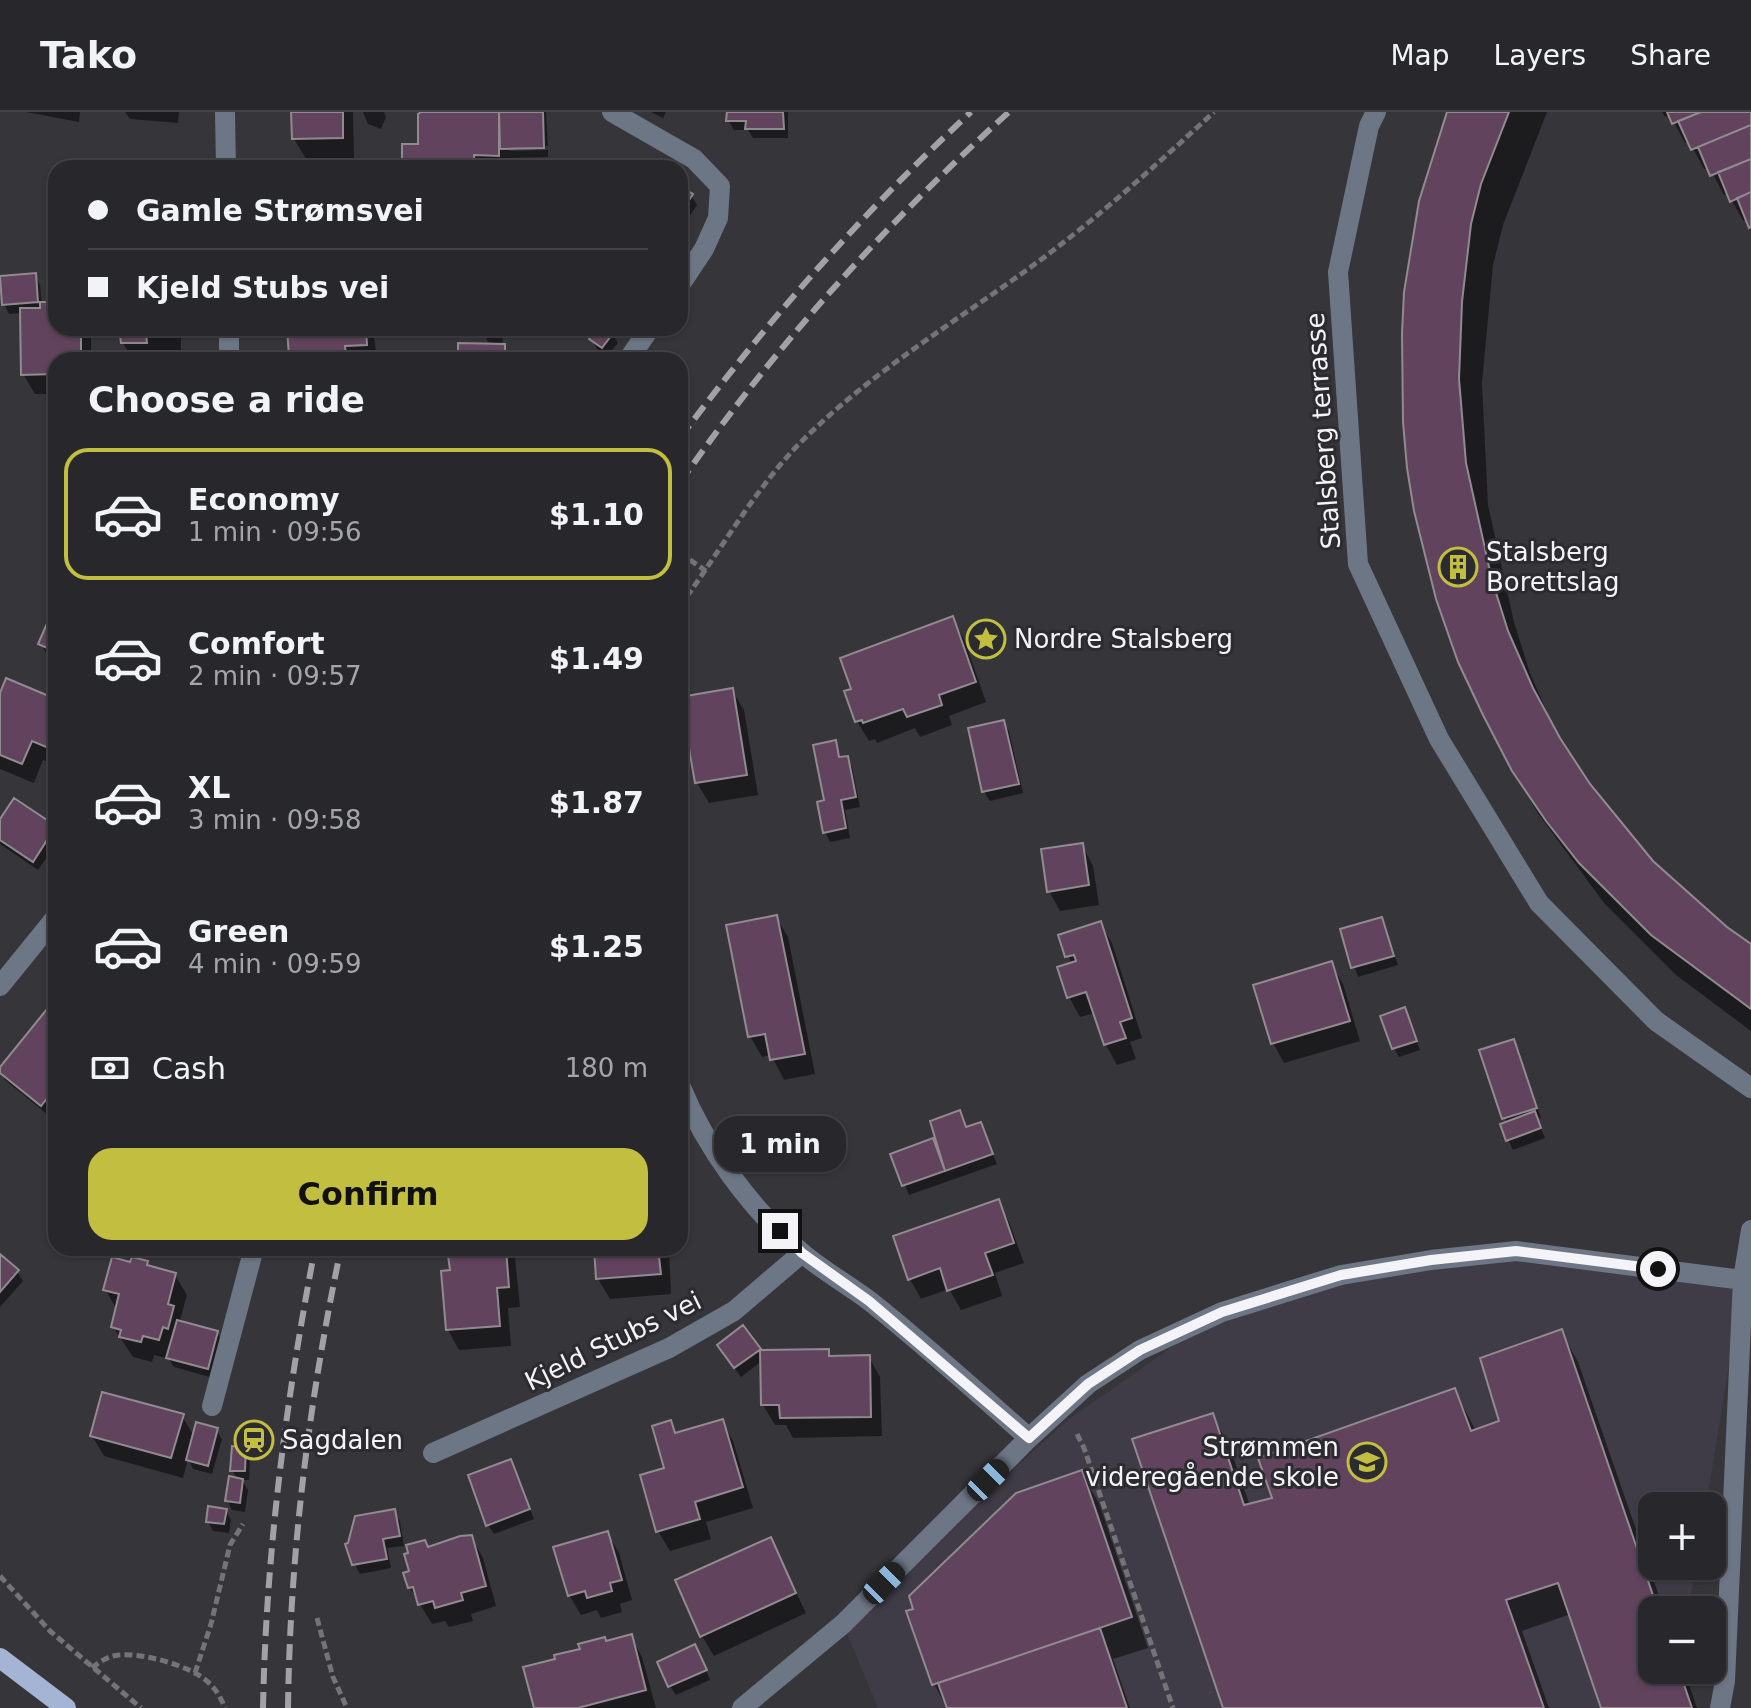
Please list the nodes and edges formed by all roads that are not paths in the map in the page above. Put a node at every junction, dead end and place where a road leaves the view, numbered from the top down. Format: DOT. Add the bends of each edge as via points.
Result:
graph roads {
  1 [pos="225,112"];
  2 [pos="612,112"];
  3 [pos="1376,112"];
  4 [pos="226,160"];
  5 [pos="688,273"];
  6 [pos="48,927"];
  7 [pos="0,986"];
  8 [pos="1751,1088"];
  9 [pos="688,1104"];
  10 [pos="1751,1230"];
  11 [pos="802,1253"];
  12 [pos="252,1256"];
  13 [pos="1747,1280"];
  14 [pos="212,1406"];
  15 [pos="1029,1438"];
  16 [pos="433,1453"];
  17 [pos="0,1658"];
  18 [pos="66,1708"];
  19 [pos="742,1708"];
  20 [pos="1720,1708"];
  1 -- 4 [label="street"];
  2 -- 5 [label="street" via="694,159 720,186 718,218"];
  3 -- 8 [label="street, Stalsberg terrasse" via="1338,272 1358,564 1439,739 1539,903 1656,1021"];
  6 -- 7 [label="street"];
  9 -- 11 [label="street" via="723,1164"];
  10 -- 13 [label="street"];
  11 -- 15 [label="street" via="869,1301"];
  11 -- 16 [label="street, Kjeld Stubs vei" via="734,1311 669,1348"];
  12 -- 14 [label="street"];
  13 -- 15 [label="street" via="1516,1251 1341,1275 1222,1312 1140,1350 1088,1384"];
  13 -- 20 [label="street"];
  15 -- 19 [label="street" via="843,1624"];
  17 -- 18 [label="main road"];
}
